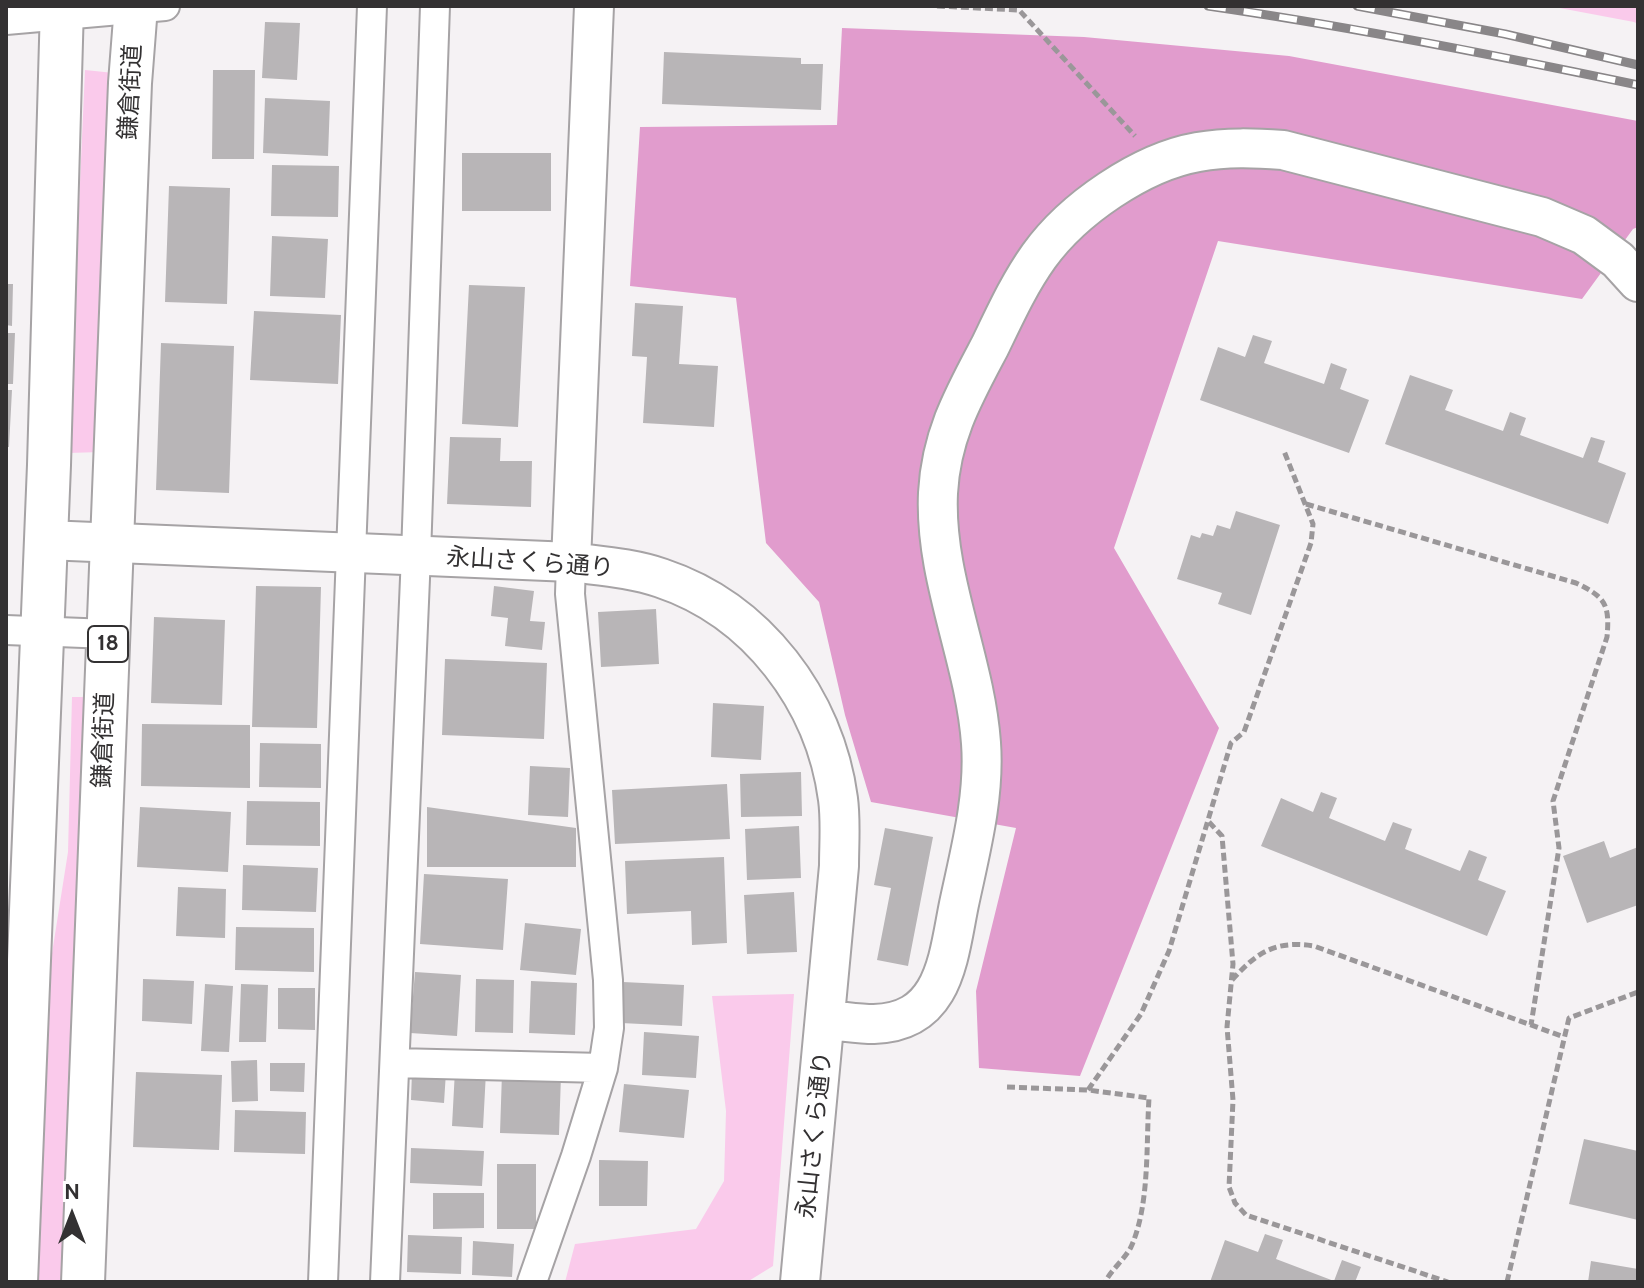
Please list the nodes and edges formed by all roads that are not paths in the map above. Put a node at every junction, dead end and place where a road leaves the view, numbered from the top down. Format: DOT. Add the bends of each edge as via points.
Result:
graph roads {
  1 [pos="372,6"];
  2 [pos="435,6"];
  3 [pos="594,6"];
  4 [pos="146,7"];
  5 [pos="62,10"];
  6 [pos="6,20"];
  7 [pos="1638,282"];
  8 [pos="46,540"];
  9 [pos="113,542"];
  10 [pos="351,553"];
  11 [pos="416,555"];
  12 [pos="571,562"];
  13 [pos="24,630"];
  14 [pos="109,634"];
  15 [pos="19,895"];
  16 [pos="826,1020"];
  17 [pos="395,1063"];
  18 [pos="603,1068"];
  19 [pos="16,1282"];
  20 [pos="83,1282"];
  21 [pos="323,1282"];
  22 [pos="385,1282"];
  23 [pos="532,1282"];
  24 [pos="800,1282"];
  1 -- 10 [label="street"];
  2 -- 11 [label="street"];
  3 -- 12 [label="street"];
  4 -- 5 [label="street"];
  4 -- 9 [label="main road, 鎌倉街道 / 18" via="130,83"];
  5 -- 6 [label="street"];
  5 -- 8 [label="main road"];
  7 -- 16 [label="street" via="1606,249 1542,217 1283,150 1195,152 1161,163 1083,209 1023,280 951,422 943,449 938,520 978,716 981,768 978,809 946,970 932,998 907,1017 874,1024"];
  8 -- 9 [label="street, 永山さくら通り"];
  8 -- 13 [label="main road"];
  9 -- 10 [label="street, 永山さくら通り"];
  9 -- 14 [label="main road, 鎌倉街道 / 18"];
  10 -- 11 [label="street, 永山さくら通り"];
  10 -- 21 [label="street"];
  11 -- 12 [label="street, 永山さくら通り"];
  11 -- 17 [label="street"];
  12 -- 16 [label="street, 永山さくら通り" via="660,578 719,606 772,652 809,704 824,738 839,801"];
  12 -- 18 [label="street" via="608,980"];
  13 -- 14 [label="street"];
  13 -- 15 [label="main road"];
  14 -- 20 [label="main road, 鎌倉街道 / 18"];
  15 -- 19 [label="main road"];
  16 -- 24 [label="street, 永山さくら通り"];
  17 -- 18 [label="street"];
  17 -- 22 [label="street"];
  18 -- 23 [label="street"];
}
